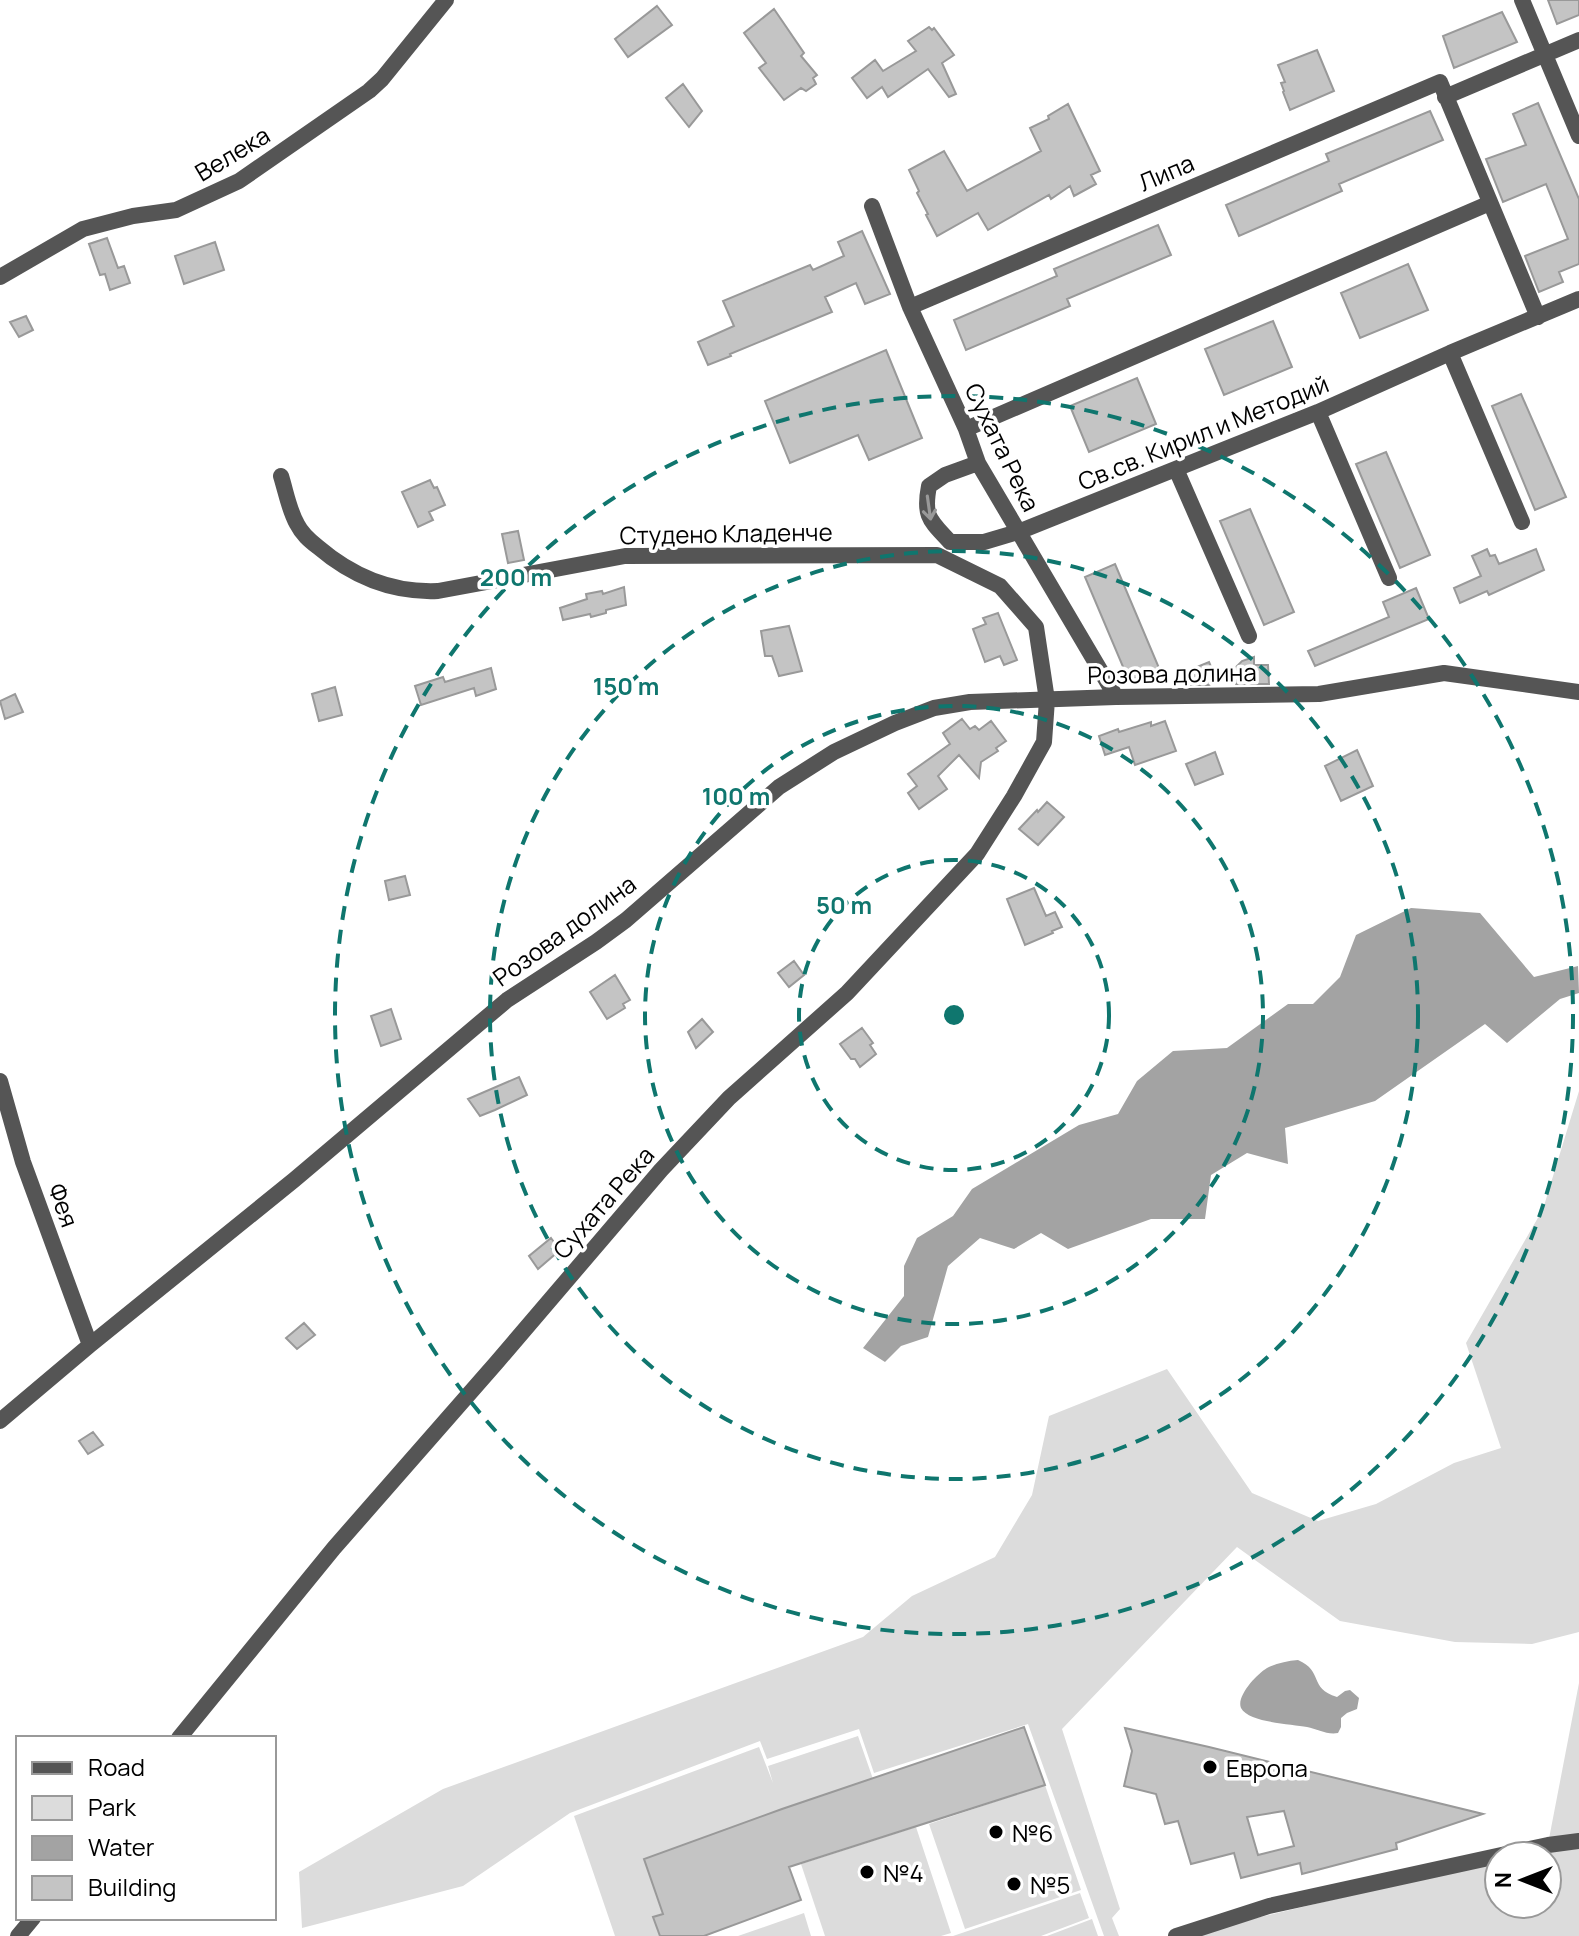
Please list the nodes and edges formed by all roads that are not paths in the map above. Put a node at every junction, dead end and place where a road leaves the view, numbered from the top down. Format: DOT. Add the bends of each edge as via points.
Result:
graph roads {
  1 [pos="446,0"];
  2 [pos="1522,0"];
  3 [pos="1579,40"];
  4 [pos="1545,55"];
  5 [pos="1443,89"];
  6 [pos="1579,136"];
  7 [pos="1490,203"];
  8 [pos="872,206"];
  9 [pos="0,277"];
  10 [pos="1579,299"];
  11 [pos="910,307"];
  12 [pos="1538,317"];
  13 [pos="1450,353"];
  14 [pos="1318,412"];
  15 [pos="966,429"];
  16 [pos="978,463"];
  17 [pos="1176,469"];
  18 [pos="281,476"];
  19 [pos="1522,522"];
  20 [pos="1018,532"];
  21 [pos="950,542"];
  22 [pos="937,555"];
  23 [pos="1389,578"];
  24 [pos="1249,636"];
  25 [pos="1579,692"];
  26 [pos="1116,697"];
  27 [pos="1047,700"];
  28 [pos="0,1081"];
  29 [pos="90,1345"];
  30 [pos="0,1421"];
  31 [pos="181,1736"];
  32 [pos="1579,1841"];
  33 [pos="31,1920"];
  34 [pos="18,1936"];
  35 [pos="1176,1936"];
  1 -- 9 [label="street, Велека" via="369,91 239,181 176,210 83,229"];
  2 -- 4 [label="street"];
  3 -- 4 [label="street, Липа"];
  4 -- 5 [label="street, Липа"];
  4 -- 6 [label="street"];
  5 -- 7 [label="street"];
  5 -- 11 [label="street, Липа"];
  7 -- 12 [label="street"];
  7 -- 15 [label="street"];
  8 -- 11 [label="street, Сухата Река"];
  10 -- 12 [label="street, Св.св. Кирил и Методий"];
  11 -- 15 [label="street, Сухата Река"];
  12 -- 13 [label="street, Св.св. Кирил и Методий"];
  13 -- 14 [label="street, Св.св. Кирил и Методий"];
  13 -- 19 [label="street"];
  14 -- 17 [label="street, Св.св. Кирил и Методий"];
  14 -- 23 [label="street"];
  15 -- 16 [label="street, Сухата Река"];
  16 -- 20 [label="street, Сухата Река"];
  16 -- 21 [label="street, one-way" via="929,486 928,519"];
  17 -- 20 [label="street, Св.св. Кирил и Методий"];
  17 -- 24 [label="street"];
  18 -- 22 [label="street, Студено Кладенче" via="304,535 337,563 377,582 424,591 625,556"];
  20 -- 21 [label="street, Св.св. Кирил и Методий" via="984,542"];
  20 -- 26 [label="street, Сухата Река"];
  21 -- 22 [label="street"];
  22 -- 27 [label="street, Студено Кладенче" via="1000,586 1036,627"];
  25 -- 26 [label="street, Розова долина" via="1444,673 1319,694"];
  26 -- 27 [label="street, Розова долина"];
  27 -- 29 [label="street, Розова долина" via="934,708 834,752 779,787 626,920 507,1000"];
  27 -- 31 [label="street, Сухата Река" via="1044,742 977,854 849,991 729,1098 661,1170 334,1548"];
  28 -- 29 [label="street, Фея" via="23,1162"];
  29 -- 30 [label="street, Розова долина"];
  32 -- 35 [label="street" via="1269,1906"];
  33 -- 34 [label="street"];
}
